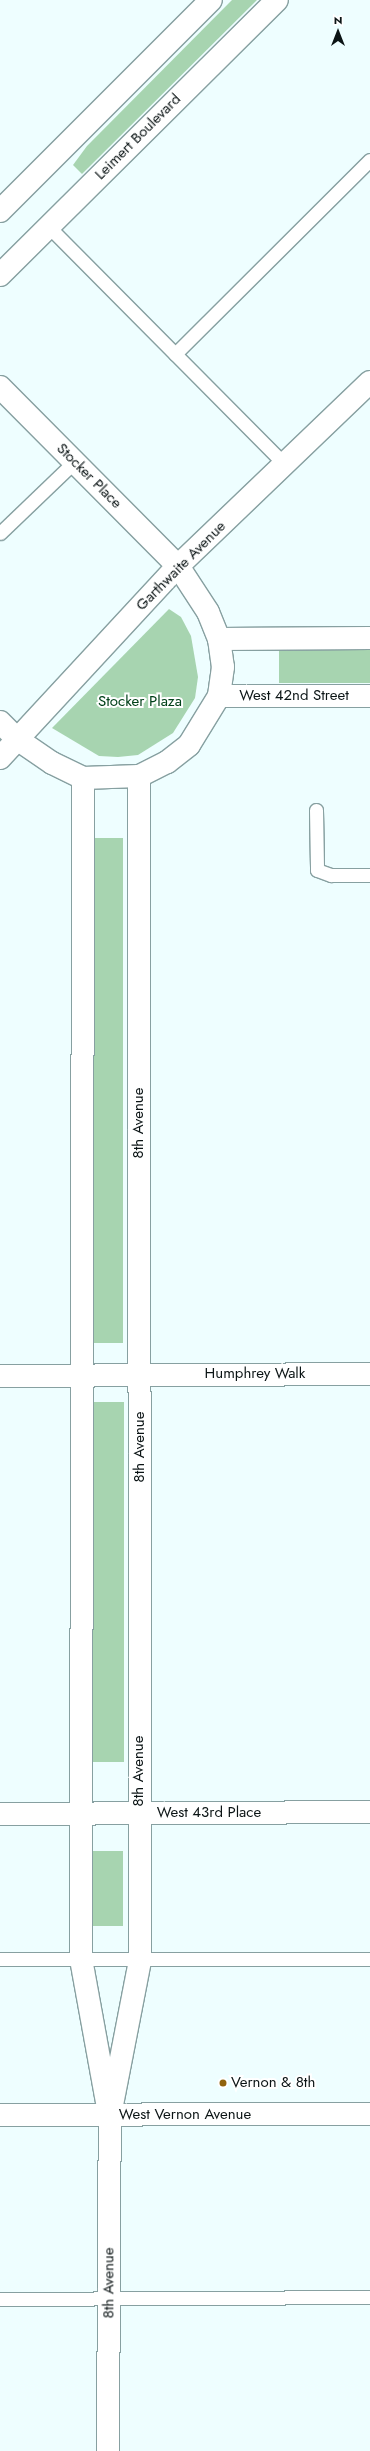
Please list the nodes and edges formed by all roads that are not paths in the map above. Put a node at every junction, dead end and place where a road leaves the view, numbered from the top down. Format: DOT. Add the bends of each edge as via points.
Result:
graph roads {
  1 [pos="211,0"];
  2 [pos="276,0"];
  3 [pos="370,160"];
  4 [pos="0,211"];
  5 [pos="48,226"];
  6 [pos="0,275"];
  7 [pos="175,354"];
  8 [pos="370,382"];
  9 [pos="0,387"];
  10 [pos="74,462"];
  11 [pos="284,464"];
  12 [pos="0,533"];
  13 [pos="178,566"];
  14 [pos="370,638"];
  15 [pos="219,639"];
  16 [pos="219,696"];
  17 [pos="370,696"];
  18 [pos="0,722"];
  19 [pos="17,738"];
  20 [pos="0,758"];
  21 [pos="139,776"];
  22 [pos="83,778"];
  23 [pos="316,810"];
  24 [pos="370,876"];
  25 [pos="370,1374"];
  26 [pos="82,1375"];
  27 [pos="140,1375"];
  28 [pos="0,1376"];
  29 [pos="370,1812"];
  30 [pos="139,1813"];
  31 [pos="0,1814"];
  32 [pos="81,1814"];
  33 [pos="0,1959"];
  34 [pos="81,1959"];
  35 [pos="370,1959"];
  36 [pos="140,1960"];
  37 [pos="370,2114"];
  38 [pos="0,2115"];
  39 [pos="110,2115"];
  40 [pos="370,2297"];
  41 [pos="109,2298"];
  42 [pos="0,2299"];
  43 [pos="108,2451"];
  1 -- 4 [label="street"];
  2 -- 5 [label="street, Leimert Boulevard"];
  3 -- 7 [label="lane"];
  5 -- 6 [label="street, Leimert Boulevard"];
  5 -- 7 [label="lane"];
  7 -- 11 [label="lane"];
  8 -- 11 [label="street, Garthwaite Avenue"];
  9 -- 10 [label="street, Stocker Place"];
  10 -- 12 [label="lane"];
  10 -- 13 [label="street, Stocker Place"];
  11 -- 13 [label="street, Garthwaite Avenue"];
  13 -- 15 [label="street" via="208,612"];
  13 -- 19 [label="street, Garthwaite Avenue"];
  14 -- 15 [label="street"];
  15 -- 16 [label="street" via="223,667"];
  16 -- 17 [label="street, West 42nd Street"];
  16 -- 21 [label="street" via="189,745 167,762"];
  18 -- 19 [label="street"];
  19 -- 20 [label="street, Garthwaite Avenue"];
  19 -- 22 [label="street" via="52,763"];
  21 -- 22 [label="street"];
  21 -- 27 [label="street, 8th Avenue"];
  22 -- 26 [label="street, 8th Avenue"];
  23 -- 24 [label="lane" via="317,870 331,875"];
  25 -- 27 [label="street, Humphrey Walk"];
  26 -- 27 [label="street, Humphrey Walk"];
  26 -- 28 [label="street"];
  26 -- 32 [label="street, 8th Avenue"];
  27 -- 30 [label="street, 8th Avenue"];
  29 -- 30 [label="street, West 43rd Place"];
  30 -- 32 [label="street, West 43rd Place"];
  30 -- 36 [label="street, 8th Avenue"];
  31 -- 32 [label="street, West 43rd Place"];
  32 -- 34 [label="street, 8th Avenue"];
  33 -- 34 [label="lane"];
  34 -- 36 [label="lane"];
  34 -- 39 [label="street, 8th Avenue"];
  35 -- 36 [label="lane"];
  36 -- 39 [label="street, 8th Avenue"];
  37 -- 39 [label="street, West Vernon Avenue"];
  38 -- 39 [label="street, West Vernon Avenue"];
  39 -- 41 [label="street, 8th Avenue"];
  40 -- 41 [label="lane"];
  41 -- 42 [label="lane"];
  41 -- 43 [label="street, 8th Avenue"];
}
